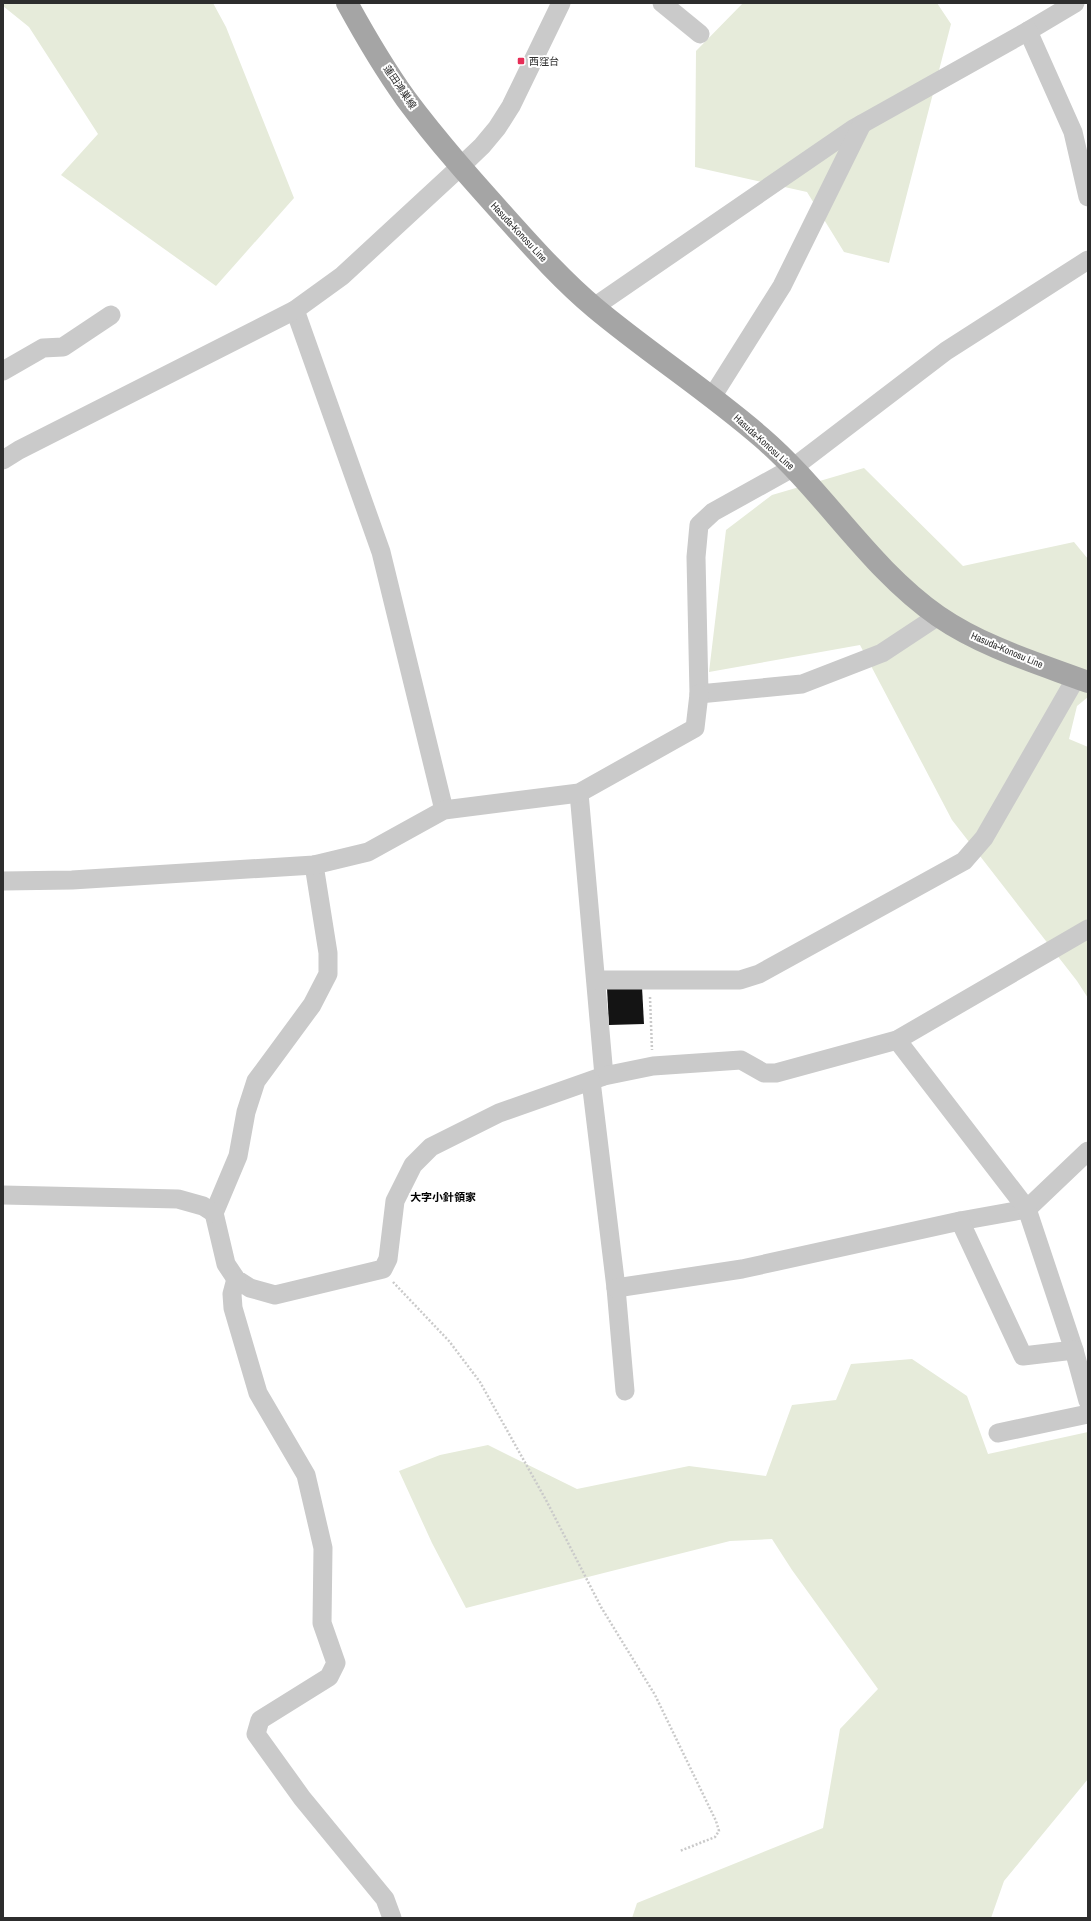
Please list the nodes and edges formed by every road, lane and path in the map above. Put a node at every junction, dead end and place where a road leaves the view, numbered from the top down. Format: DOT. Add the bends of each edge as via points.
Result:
graph roads {
  1 [pos="347,3"];
  2 [pos="561,3"];
  3 [pos="662,3"];
  4 [pos="1075,3"];
  5 [pos="1028,31"];
  6 [pos="700,34"];
  7 [pos="862,124"];
  8 [pos="460,167"];
  9 [pos="1088,197"];
  10 [pos="1088,260"];
  11 [pos="594,307"];
  12 [pos="295,310"];
  13 [pos="111,315"];
  14 [pos="3,371"];
  15 [pos="712,397"];
  16 [pos="3,460"];
  17 [pos="794,467"];
  18 [pos="938,616"];
  19 [pos="1082,680"];
  20 [pos="700,694"];
  21 [pos="579,793"];
  22 [pos="444,810"];
  23 [pos="314,865"];
  24 [pos="3,881"];
  25 [pos="1088,929"];
  26 [pos="596,980"];
  27 [pos="649,980"];
  28 [pos="897,1040"];
  29 [pos="653,1066"];
  30 [pos="597,1078"];
  31 [pos="1088,1151"];
  32 [pos="3,1195"];
  33 [pos="1026,1209"];
  34 [pos="214,1213"];
  35 [pos="960,1220"];
  36 [pos="383,1269"];
  37 [pos="236,1279"];
  38 [pos="616,1288"];
  39 [pos="1074,1350"];
  40 [pos="625,1391"];
  41 [pos="1088,1401"];
  42 [pos="1088,1414"];
  43 [pos="998,1433"];
  44 [pos="680,1851"];
  45 [pos="392,1918"];
  1 -- 8 [label="main road, 蓮田鴻巣線" via="405,97"];
  2 -- 8 [label="street" via="511,106 482,146"];
  3 -- 6 [label="street"];
  4 -- 5 [label="street"];
  5 -- 7 [label="street"];
  5 -- 9 [label="street" via="1073,132"];
  7 -- 11 [label="street"];
  7 -- 15 [label="street" via="782,286"];
  8 -- 11 [label="main road, Hasuda-Konosu Line" via="539,254"];
  8 -- 12 [label="street" via="342,276"];
  10 -- 17 [label="street" via="946,351"];
  11 -- 15 [label="main road, Hasuda-Konosu Line"];
  12 -- 16 [label="street"];
  12 -- 22 [label="street" via="381,552"];
  13 -- 14 [label="street" via="63,347 43,348"];
  15 -- 17 [label="main road, Hasuda-Konosu Line"];
  17 -- 18 [label="main road, Hasuda-Konosu Line" via="876,560"];
  17 -- 20 [label="street" via="713,512 699,525 696,557"];
  18 -- 19 [label="main road, Hasuda-Konosu Line" via="1005,651"];
  18 -- 20 [label="street" via="882,653 802,684"];
  19 -- 27 [label="street" via="984,838 964,861 759,974 740,980"];
  20 -- 21 [label="street" via="695,728"];
  21 -- 22 [label="street"];
  21 -- 26 [label="street"];
  22 -- 23 [label="street" via="368,852"];
  23 -- 24 [label="street" via="72,880"];
  23 -- 34 [label="street" via="328,952 328,974 312,1005 256,1081 246,1112 238,1156"];
  25 -- 28 [label="street"];
  26 -- 27 [label="street"];
  26 -- 30 [label="street"];
  27 -- 29 [label="path"];
  28 -- 29 [label="street" via="776,1074 764,1073 741,1060"];
  28 -- 33 [label="street"];
  29 -- 30 [label="street"];
  30 -- 36 [label="street" via="499,1113 432,1147 413,1165 395,1201 388,1259"];
  30 -- 38 [label="street"];
  31 -- 33 [label="street"];
  32 -- 34 [label="street" via="178,1199 203,1206"];
  33 -- 35 [label="street"];
  33 -- 39 [label="street"];
  34 -- 37 [label="street" via="226,1264"];
  35 -- 38 [label="street" via="742,1269"];
  35 -- 39 [label="street" via="1023,1356"];
  36 -- 37 [label="street" via="274,1295 250,1288"];
  36 -- 44 [label="path" via="398,1289 448,1341 480,1382 546,1500 601,1607 655,1695 719,1831 715,1837"];
  37 -- 45 [label="street" via="232,1294 233,1308 258,1393 306,1475 323,1548 322,1623 336,1663 329,1677 260,1720 256,1734 302,1798 385,1899"];
  38 -- 40 [label="street"];
  39 -- 41 [label="street"];
  42 -- 43 [label="street"];
}
